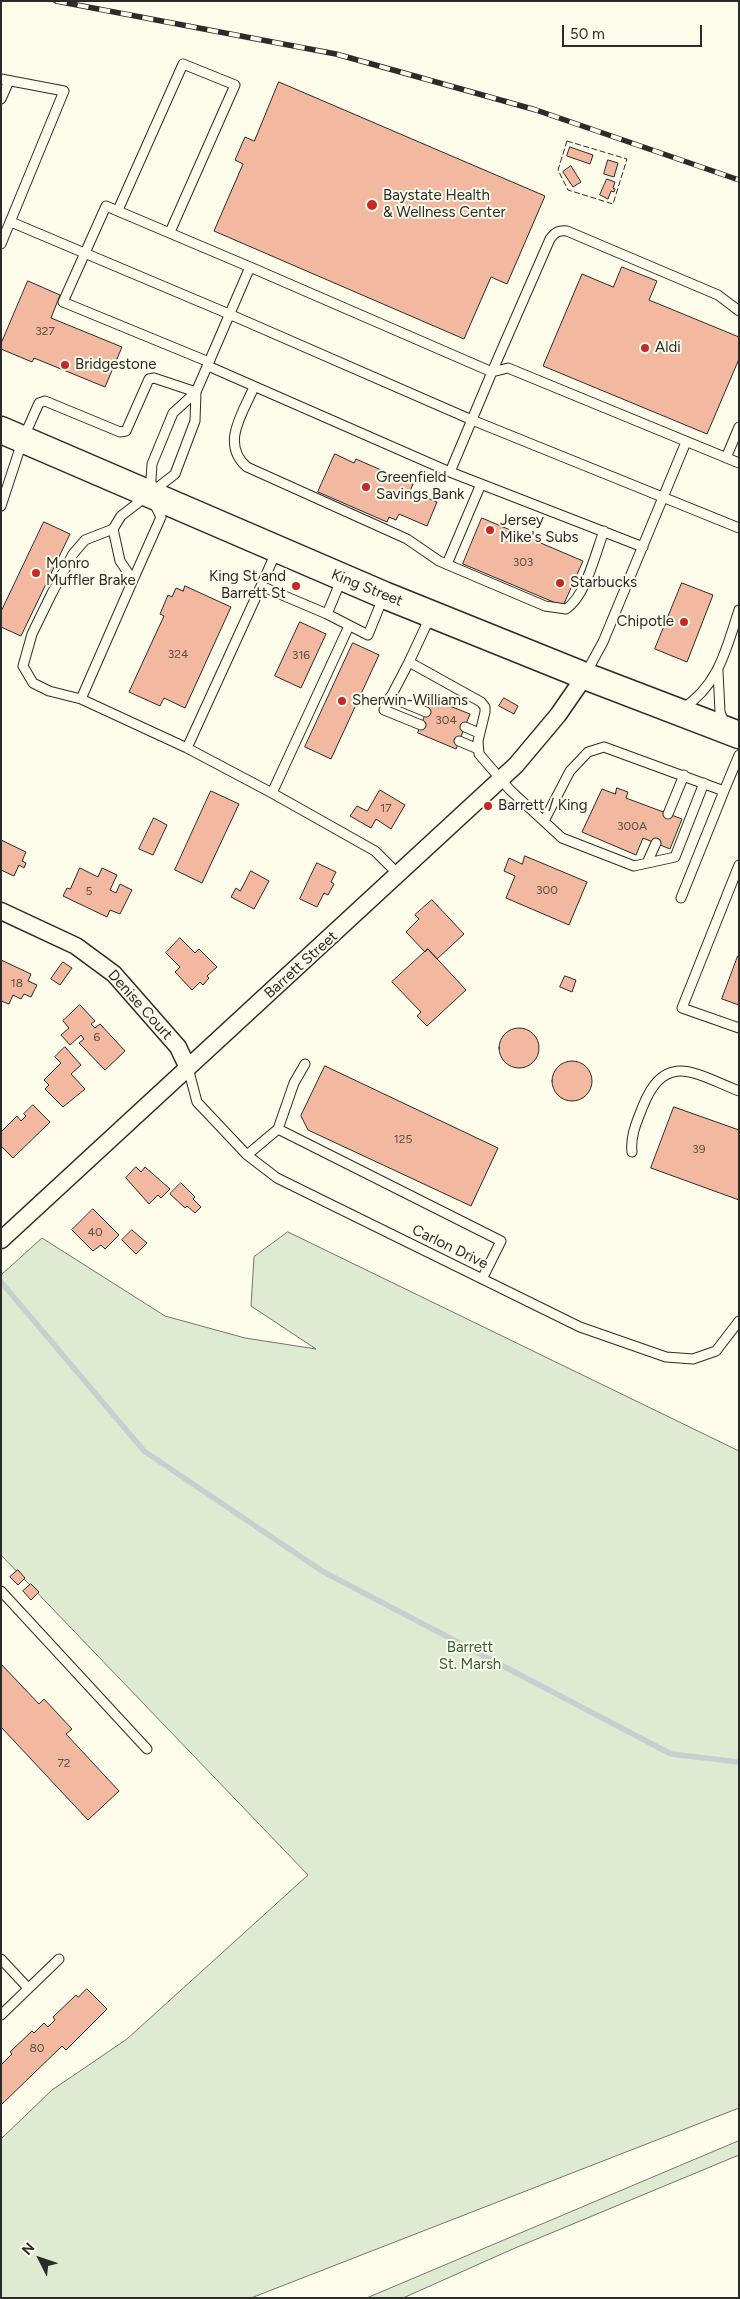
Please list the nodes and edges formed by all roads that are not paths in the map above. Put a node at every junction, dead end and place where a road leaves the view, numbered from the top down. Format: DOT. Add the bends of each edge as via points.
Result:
graph roads {
  1 [pos="5,80"];
  2 [pos="1,99"];
  3 [pos="118,210"];
  4 [pos="10,222"];
  5 [pos="170,232"];
  6 [pos="1,244"];
  7 [pos="86,255"];
  8 [pos="250,267"];
  9 [pos="739,311"];
  10 [pos="229,314"];
  11 [pos="208,364"];
  12 [pos="492,372"];
  13 [pos="254,387"];
  14 [pos="196,392"];
  15 [pos="472,420"];
  16 [pos="739,427"];
  17 [pos="12,434"];
  18 [pos="686,442"];
  19 [pos="726,458"];
  20 [pos="739,463"];
  21 [pos="450,472"];
  22 [pos="481,484"];
  23 [pos="150,495"];
  24 [pos="663,497"];
  25 [pos="1,506"];
  26 [pos="739,528"];
  27 [pos="113,529"];
  28 [pos="604,531"];
  29 [pos="642,547"];
  30 [pos="277,550"];
  31 [pos="447,564"];
  32 [pos="342,578"];
  33 [pos="133,580"];
  34 [pos="261,586"];
  35 [pos="384,596"];
  36 [pos="739,610"];
  37 [pos="327,614"];
  38 [pos="431,614"];
  39 [pos="349,626"];
  40 [pos="409,662"];
  41 [pos="718,671"];
  42 [pos="585,676"];
  43 [pos="390,697"];
  44 [pos="81,699"];
  45 [pos="678,711"];
  46 [pos="426,712"];
  47 [pos="421,725"];
  48 [pos="465,727"];
  49 [pos="733,732"];
  50 [pos="479,733"];
  51 [pos="459,741"];
  52 [pos="187,748"];
  53 [pos="478,749"];
  54 [pos="739,755"];
  55 [pos="684,775"];
  56 [pos="500,780"];
  57 [pos="704,783"];
  58 [pos="724,791"];
  59 [pos="272,792"];
  60 [pos="668,814"];
  61 [pos="544,821"];
  62 [pos="656,844"];
  63 [pos="647,863"];
  64 [pos="739,865"];
  65 [pos="399,875"];
  66 [pos="681,898"];
  67 [pos="1,911"];
  68 [pos="739,1028"];
  69 [pos="305,1064"];
  70 [pos="188,1068"];
  71 [pos="739,1091"];
  72 [pos="278,1129"];
  73 [pos="632,1152"];
  74 [pos="247,1155"];
  75 [pos="1,1240"];
  76 [pos="482,1279"];
  77 [pos="739,1322"];
  78 [pos="1,1591"];
  79 [pos="147,1748"];
  80 [pos="59,1958"];
  81 [pos="1,1959"];
  82 [pos="28,1988"];
  83 [pos="1,2014"];
  1 -- 2 [label="lane"];
  1 -- 4 [label="lane" via="64,91"];
  3 -- 5 [label="lane"];
  3 -- 5 [label="lane" via="183,64 236,85"];
  3 -- 7 [label="lane" via="106,206"];
  4 -- 6 [label="lane"];
  4 -- 7 [label="lane"];
  5 -- 8 [label="lane"];
  7 -- 10 [label="lane"];
  7 -- 11 [label="lane" via="63,302"];
  8 -- 10 [label="lane"];
  8 -- 12 [label="lane"];
  9 -- 12 [label="lane" via="718,295 560,231 550,239"];
  10 -- 11 [label="lane"];
  10 -- 15 [label="lane"];
  11 -- 13 [label="lane"];
  11 -- 14 [label="lane"];
  12 -- 15 [label="lane"];
  12 -- 18 [label="lane" via="508,368"];
  13 -- 21 [label="lane"];
  13 -- 31 [label="lane" via="233,438 240,461 258,473 406,538 432,558"];
  14 -- 17 [label="lane" via="149,379 126,431 120,432 45,401 39,403"];
  14 -- 23 [label="lane" via="173,414 152,464"];
  14 -- 23 [label="lane" via="194,421 175,474"];
  15 -- 21 [label="lane"];
  15 -- 24 [label="lane"];
  16 -- 19 [label="lane"];
  17 -- 23 [label="main road, King Street"];
  17 -- 25 [label="lane"];
  18 -- 19 [label="lane"];
  18 -- 24 [label="lane"];
  19 -- 20 [label="lane"];
  21 -- 22 [label="lane"];
  22 -- 28 [label="lane"];
  22 -- 31 [label="lane"];
  23 -- 27 [label="lane" via="121,516"];
  23 -- 30 [label="main road, King Street"];
  23 -- 33 [label="lane" via="161,517"];
  24 -- 26 [label="lane"];
  24 -- 29 [label="lane"];
  27 -- 33 [label="lane" via="120,561"];
  27 -- 44 [label="lane" via="84,540 73,554 32,634 23,666 33,683 49,691"];
  28 -- 29 [label="lane"];
  28 -- 31 [label="lane" via="583,587 574,604 566,609 545,606"];
  29 -- 42 [label="lane" via="603,642"];
  30 -- 32 [label="main road, King Street"];
  30 -- 34 [label="lane"];
  32 -- 35 [label="main road, King Street"];
  32 -- 37 [label="lane"];
  33 -- 44 [label="lane"];
  34 -- 37 [label="lane"];
  34 -- 52 [label="lane"];
  35 -- 38 [label="main road, King Street"];
  35 -- 39 [label="lane" via="368,635"];
  36 -- 41 [label="lane"];
  37 -- 39 [label="lane"];
  38 -- 40 [label="lane"];
  38 -- 42 [label="main road, King Street"];
  39 -- 59 [label="lane"];
  40 -- 43 [label="lane"];
  40 -- 50 [label="lane" via="481,702 485,712"];
  41 -- 45 [label="lane" via="702,692"];
  41 -- 49 [label="lane" via="720,712"];
  42 -- 45 [label="main road, King Street"];
  42 -- 56 [label="street, Barrett Street" via="554,721"];
  43 -- 46 [label="lane"];
  43 -- 47 [label="lane" via="384,710"];
  44 -- 52 [label="lane"];
  45 -- 49 [label="main road, King Street"];
  48 -- 50 [label="lane"];
  50 -- 53 [label="lane"];
  51 -- 53 [label="lane"];
  52 -- 59 [label="lane"];
  53 -- 56 [label="lane" via="482,759"];
  54 -- 58 [label="lane"];
  55 -- 57 [label="lane"];
  55 -- 60 [label="lane"];
  55 -- 61 [label="lane" via="604,746 588,752 570,771"];
  56 -- 61 [label="lane"];
  56 -- 65 [label="street, Barrett Street"];
  57 -- 58 [label="lane"];
  57 -- 63 [label="lane" via="675,857"];
  58 -- 66 [label="lane"];
  59 -- 65 [label="lane" via="375,851"];
  61 -- 63 [label="lane" via="562,838 634,866"];
  62 -- 63 [label="lane"];
  64 -- 68 [label="lane" via="682,1008"];
  65 -- 70 [label="street, Barrett Street"];
  67 -- 70 [label="street, Denise Court" via="76,946 114,974 178,1047"];
  69 -- 72 [label="lane" via="294,1083"];
  70 -- 74 [label="lane, Carlon Drive" via="197,1102"];
  70 -- 75 [label="street, Barrett Street"];
  71 -- 73 [label="lane" via="691,1072 665,1074 648,1094 633,1134"];
  72 -- 74 [label="lane"];
  72 -- 76 [label="lane" via="501,1241"];
  74 -- 76 [label="lane, Carlon Drive" via="277,1178"];
  76 -- 77 [label="lane, Carlon Drive" via="580,1327 666,1357 693,1359 716,1351"];
  78 -- 79 [label="lane"];
  80 -- 82 [label="lane"];
  81 -- 82 [label="lane"];
  82 -- 83 [label="lane"];
}
